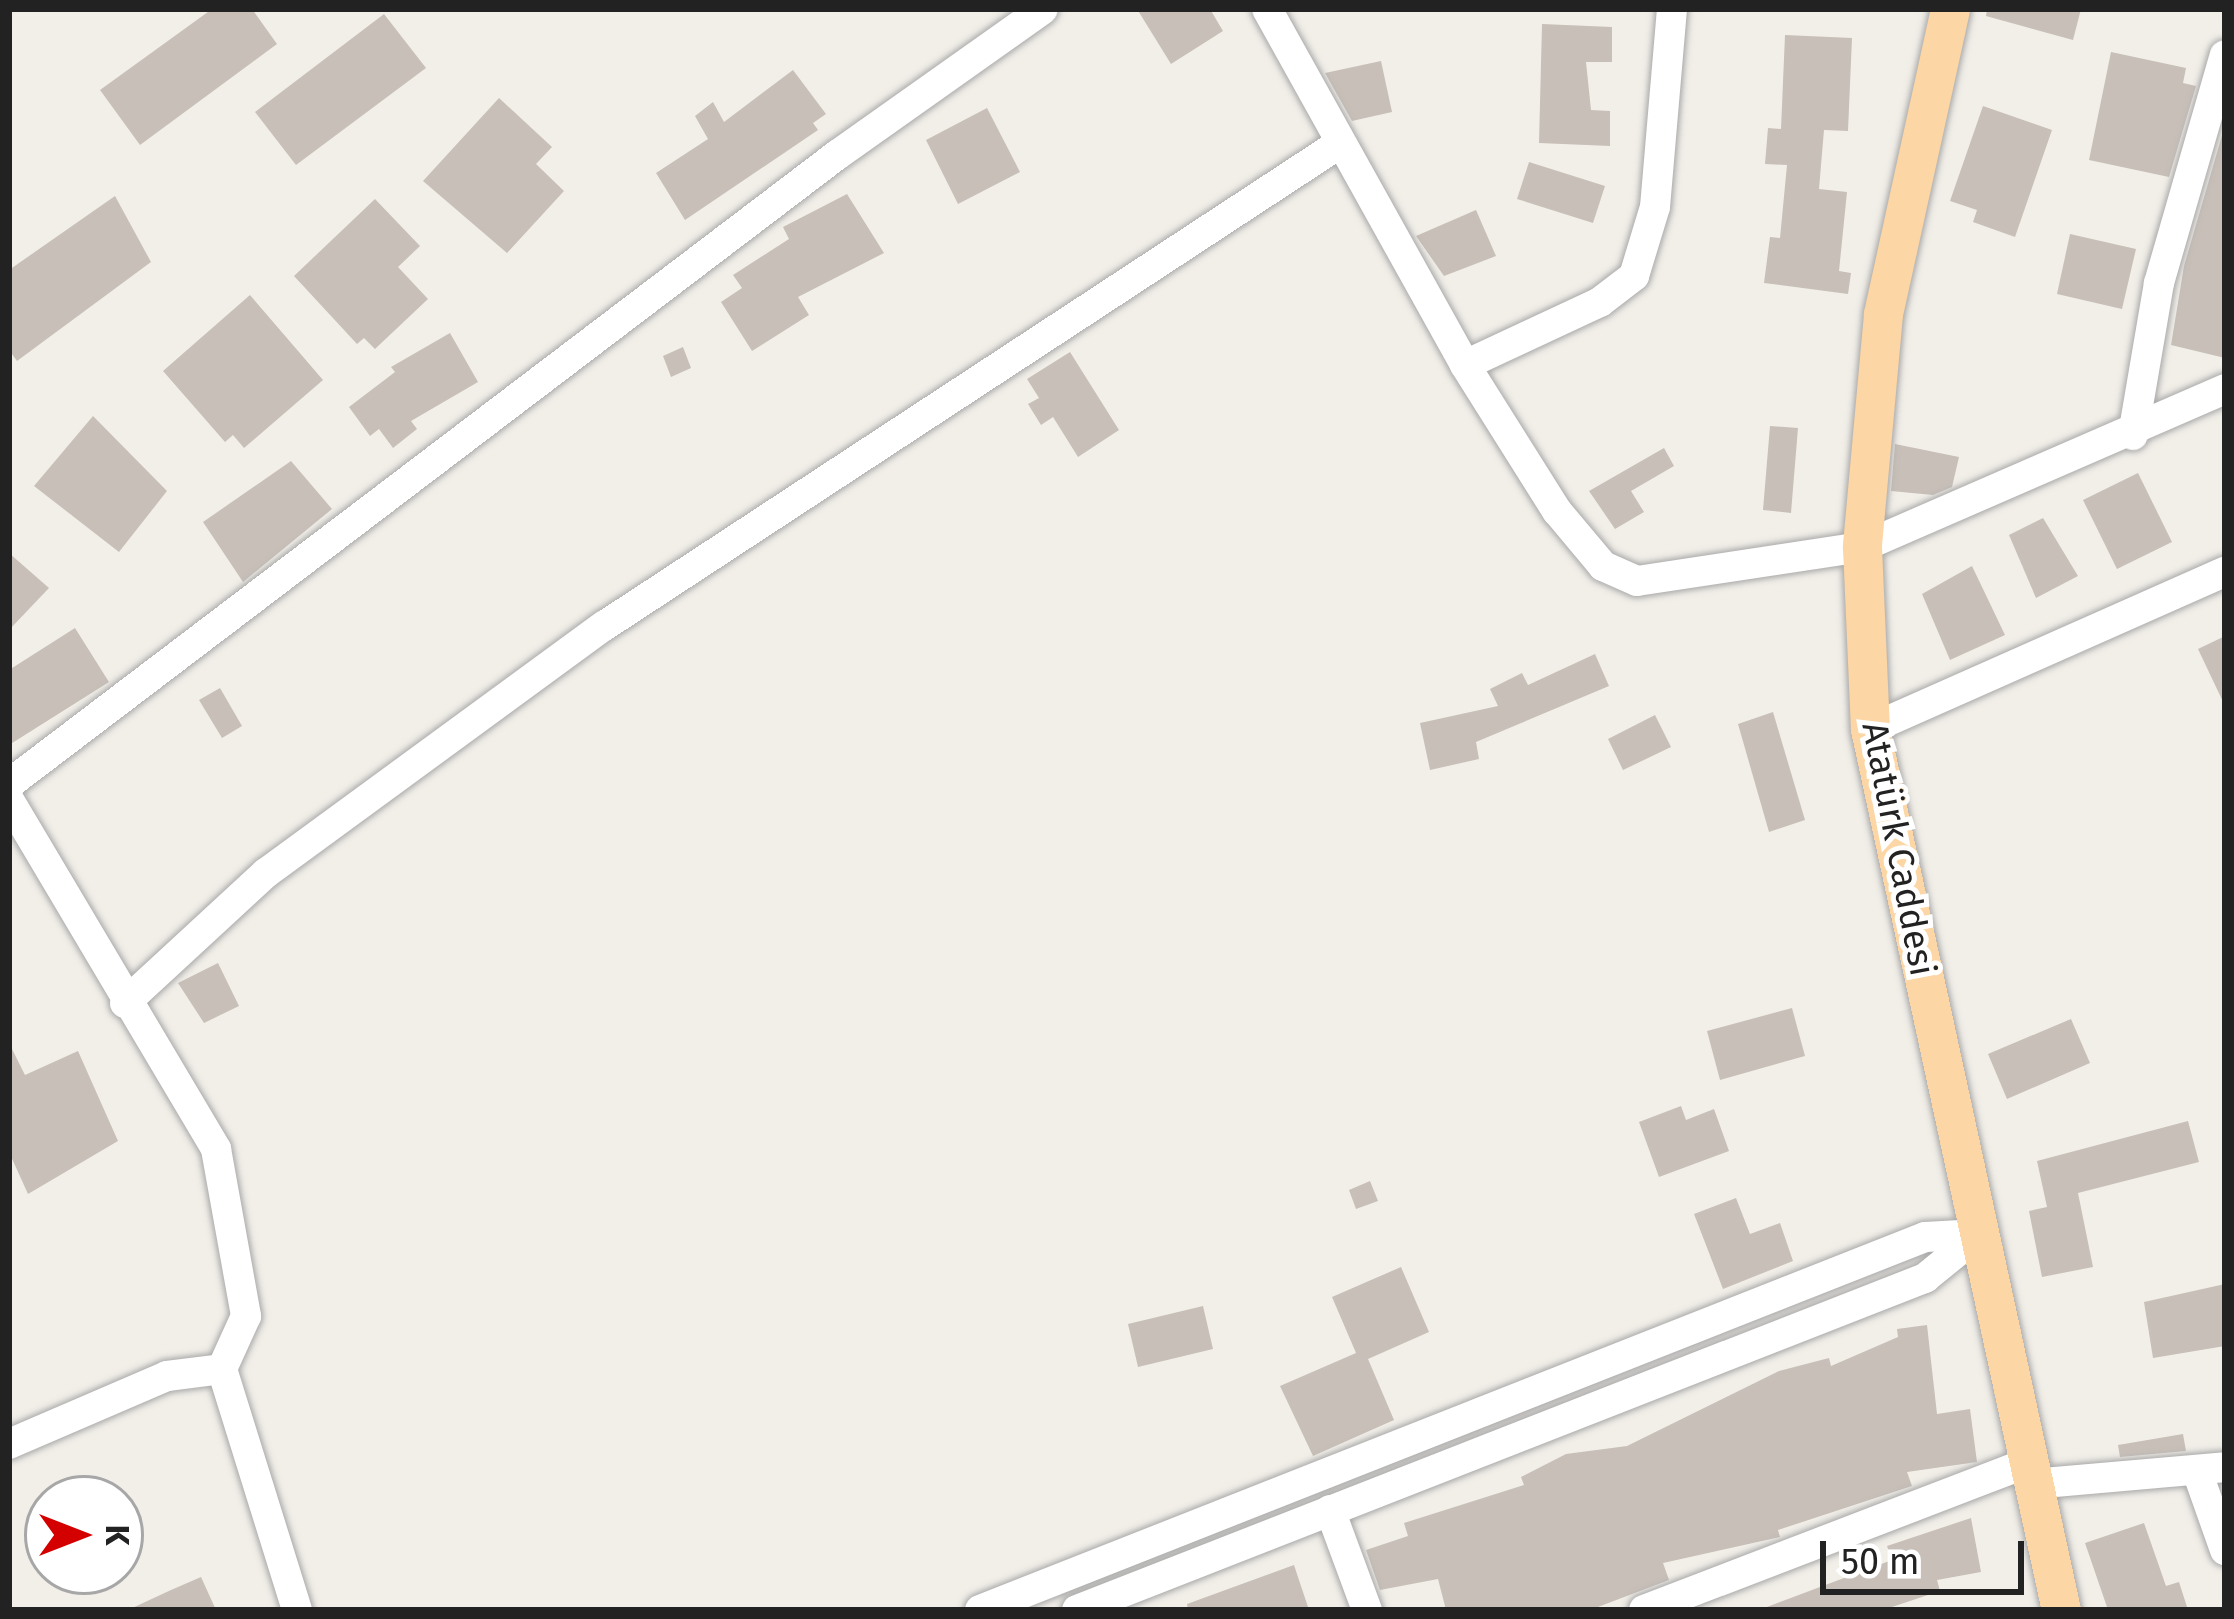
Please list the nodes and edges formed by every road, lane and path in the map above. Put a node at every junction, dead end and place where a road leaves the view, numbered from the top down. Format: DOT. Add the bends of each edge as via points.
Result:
graph roads {
  1 [pos="1043,9"];
  2 [pos="1267,9"];
  3 [pos="1672,9"];
  4 [pos="1950,9"];
  5 [pos="2225,55"];
  6 [pos="1339,145"];
  7 [pos="1465,364"];
  8 [pos="2225,389"];
  9 [pos="2133,435"];
  10 [pos="1862,547"];
  11 [pos="2225,572"];
  12 [pos="1870,729"];
  13 [pos="9,784"];
  14 [pos="9,800"];
  15 [pos="125,1003"];
  16 [pos="1979,1234"];
  17 [pos="222,1369"];
  18 [pos="9,1444"];
  19 [pos="2211,1469"];
  20 [pos="2028,1474"];
  21 [pos="1330,1510"];
  22 [pos="2225,1550"];
  23 [pos="297,1610"];
  24 [pos="980,1610"];
  25 [pos="1077,1610"];
  26 [pos="1366,1610"];
  27 [pos="1644,1610"];
  28 [pos="2061,1610"];
  1 -- 13 [label="street" via="837,155"];
  2 -- 6 [label="street"];
  3 -- 7 [label="street" via="1655,207 1634,276 1600,302"];
  4 -- 10 [label="main road, Atatürk Caddesi" via="1883,314"];
  5 -- 9 [label="street" via="2159,283"];
  6 -- 7 [label="street"];
  6 -- 15 [label="street" via="604,626 266,873"];
  7 -- 10 [label="street" via="1557,512 1603,566 1637,581"];
  8 -- 9 [label="street"];
  9 -- 10 [label="street"];
  10 -- 12 [label="main road, Atatürk Caddesi"];
  11 -- 12 [label="street"];
  12 -- 16 [label="main road, Atatürk Caddesi"];
  14 -- 15 [label="street"];
  15 -- 17 [label="street" via="216,1149 246,1316"];
  16 -- 20 [label="main road, Atatürk Caddesi"];
  16 -- 21 [label="street" via="1924,1278"];
  16 -- 24 [label="street" via="1925,1237"];
  17 -- 18 [label="street" via="167,1376"];
  17 -- 23 [label="street"];
  19 -- 20 [label="street"];
  19 -- 22 [label="street"];
  20 -- 27 [label="street"];
  20 -- 28 [label="main road, Atatürk Caddesi"];
  21 -- 25 [label="street"];
  21 -- 26 [label="street"];
}
